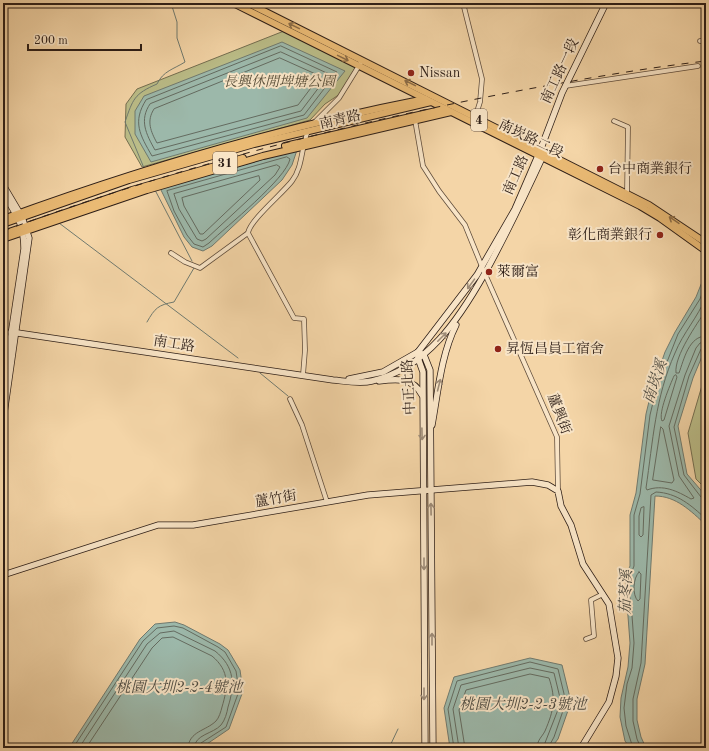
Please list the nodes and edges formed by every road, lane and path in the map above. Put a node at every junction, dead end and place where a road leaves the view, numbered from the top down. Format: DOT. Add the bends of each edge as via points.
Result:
graph roads {
  1 [pos="232,3"];
  2 [pos="248,3"];
  3 [pos="463,3"];
  4 [pos="606,3"];
  5 [pos="700,41"];
  6 [pos="706,41"];
  7 [pos="360,63"];
  8 [pos="698,66"];
  9 [pos="565,86"];
  10 [pos="438,98"];
  11 [pos="424,99"];
  12 [pos="430,102"];
  13 [pos="451,110"];
  14 [pos="475,118"];
  15 [pos="415,120"];
  16 [pos="614,121"];
  17 [pos="312,124"];
  18 [pos="308,131"];
  19 [pos="303,144"];
  20 [pos="242,148"];
  21 [pos="222,149"];
  22 [pos="540,155"];
  23 [pos="234,160"];
  24 [pos="223,168"];
  25 [pos="4,189"];
  26 [pos="133,194"];
  27 [pos="627,194"];
  28 [pos="114,196"];
  29 [pos="54,201"];
  30 [pos="37,211"];
  31 [pos="19,215"];
  32 [pos="3,219"];
  33 [pos="3,224"];
  34 [pos="25,229"];
  35 [pos="248,233"];
  36 [pos="3,234"];
  37 [pos="3,239"];
  38 [pos="706,243"];
  39 [pos="706,251"];
  40 [pos="171,253"];
  41 [pos="482,266"];
  42 [pos="484,274"];
  43 [pos="464,309"];
  44 [pos="14,333"];
  45 [pos="420,355"];
  46 [pos="303,375"];
  47 [pos="333,380"];
  48 [pos="372,381"];
  49 [pos="3,388"];
  50 [pos="422,395"];
  51 [pos="290,399"];
  52 [pos="3,420"];
  53 [pos="430,437"];
  54 [pos="558,491"];
  55 [pos="423,492"];
  56 [pos="431,492"];
  57 [pos="327,502"];
  58 [pos="3,575"];
  59 [pos="603,594"];
  60 [pos="586,639"];
  61 [pos="425,748"];
  62 [pos="434,748"];
  63 [pos="581,748"];
  1 -- 7 [label="main road, 南崁路二段 / 4, one-way"];
  7 -- 2 [label="main road, 南崁路二段 / 4, one-way"];
  3 -- 14 [label="street" via="482,75 480,102"];
  4 -- 9 [label="street, 南工路一段"];
  5 -- 6 [label="street"];
  10 -- 7 [label="main road, 南崁路二段 / 4, one-way"];
  7 -- 11 [label="main road, 南崁路二段 / 4"];
  7 -- 17 [label="street" via="340,98"];
  8 -- 9 [label="street"];
  9 -- 22 [label="street, 南工路一段"];
  10 -- 11 [label="main road, 31"];
  10 -- 12 [label="main road, 南青路 / 31"];
  10 -- 13 [label="main road, 南崁路二段 / 4"];
  11 -- 12 [label="main road, 南崁路二段 / 4"];
  11 -- 17 [label="main road, 31"];
  12 -- 13 [label="main road, 南崁路二段 / 4"];
  12 -- 18 [label="main road, 南青路 / 31"];
  13 -- 14 [label="main road, 南崁路二段 / 4"];
  13 -- 15 [label="main road, 31"];
  13 -- 19 [label="main road, 南青路 / 31"];
  13 -- 22 [label="main road, 南崁路二段 / 4"];
  14 -- 22 [label="main road, 南崁路二段 / 4"];
  15 -- 19 [label="main road, 31"];
  15 -- 41 [label="street, 蘆興街" via="423,166 436,188 465,225"];
  16 -- 27 [label="street" via="628,128"];
  17 -- 18 [label="street"];
  17 -- 21 [label="main road, 31"];
  18 -- 19 [label="street"];
  18 -- 20 [label="main road, 南青路 / 31"];
  19 -- 23 [label="main road, 南青路 / 31"];
  19 -- 24 [label="main road, 31"];
  19 -- 35 [label="street" via="293,180 257,218"];
  20 -- 21 [label="main road, 南青路"];
  20 -- 30 [label="main road, 南青路 / 31" via="129,180"];
  21 -- 29 [label="main road, 31" via="113,180"];
  22 -- 27 [label="main road, 南崁路二段 / 4"];
  22 -- 39 [label="main road, 南崁路二段 / 4" via="640,206"];
  22 -- 41 [label="street, 南工路" via="515,209"];
  22 -- 42 [label="street, 南工路" via="506,236"];
  23 -- 24 [label="main road, 南青路"];
  23 -- 28 [label="main road, 南青路 / 31"];
  24 -- 26 [label="main road, 31"];
  25 -- 31 [label="street"];
  26 -- 28 [label="main road, 南青路"];
  26 -- 34 [label="main road, 31"];
  38 -- 27 [label="main road, 南崁路二段 / 4, one-way" via="669,217"];
  28 -- 34 [label="main road, 南青路 / 31"];
  29 -- 30 [label="main road, 南青路"];
  29 -- 31 [label="main road, 31"];
  30 -- 31 [label="main road, 南青路 / 31"];
  31 -- 32 [label="main road, 31"];
  31 -- 33 [label="main road, 南青路 / 31"];
  31 -- 34 [label="street"];
  34 -- 36 [label="main road, 南青路 / 31"];
  34 -- 37 [label="main road, 31"];
  34 -- 44 [label="street"];
  35 -- 40 [label="street" via="200,268"];
  35 -- 46 [label="street" via="294,318 304,319"];
  41 -- 42 [label="street, 蘆興街"];
  41 -- 45 [label="street, 南工路, one-way"];
  42 -- 43 [label="street, 南工路"];
  42 -- 54 [label="street, 蘆興街" via="557,437"];
  45 -- 43 [label="street, 南工路, one-way" via="444,336"];
  53 -- 43 [label="street, one-way" via="444,362 453,330"];
  44 -- 46 [label="street, 南工路"];
  44 -- 49 [label="street"];
  44 -- 52 [label="street"];
  45 -- 47 [label="street, 南工路" via="383,372"];
  45 -- 48 [label="street, 南工路" via="400,370"];
  45 -- 50 [label="street, 中正北路" via="423,372"];
  45 -- 53 [label="street, 中正北路" via="430,370"];
  46 -- 47 [label="street, 南工路"];
  47 -- 48 [label="street, 南工路"];
  48 -- 50 [label="street" via="406,380 415,385"];
  50 -- 55 [label="street, 中正北路, one-way"];
  51 -- 57 [label="street" via="302,425"];
  53 -- 56 [label="street, 中正北路"];
  54 -- 56 [label="street, 蘆竹街" via="548,485 532,482"];
  54 -- 59 [label="street, 蘆興街" via="561,506 571,525 583,564"];
  55 -- 56 [label="street, 蘆竹街"];
  55 -- 57 [label="street, 蘆竹街" via="368,495"];
  55 -- 61 [label="street, 中正北路, one-way"];
  62 -- 56 [label="street, 中正北路, one-way"];
  57 -- 58 [label="street, 蘆竹街" via="193,525 158,525"];
  59 -- 60 [label="street" via="591,600 594,636"];
  59 -- 63 [label="street, 蘆興街" via="609,604 618,666 609,702"];
}
